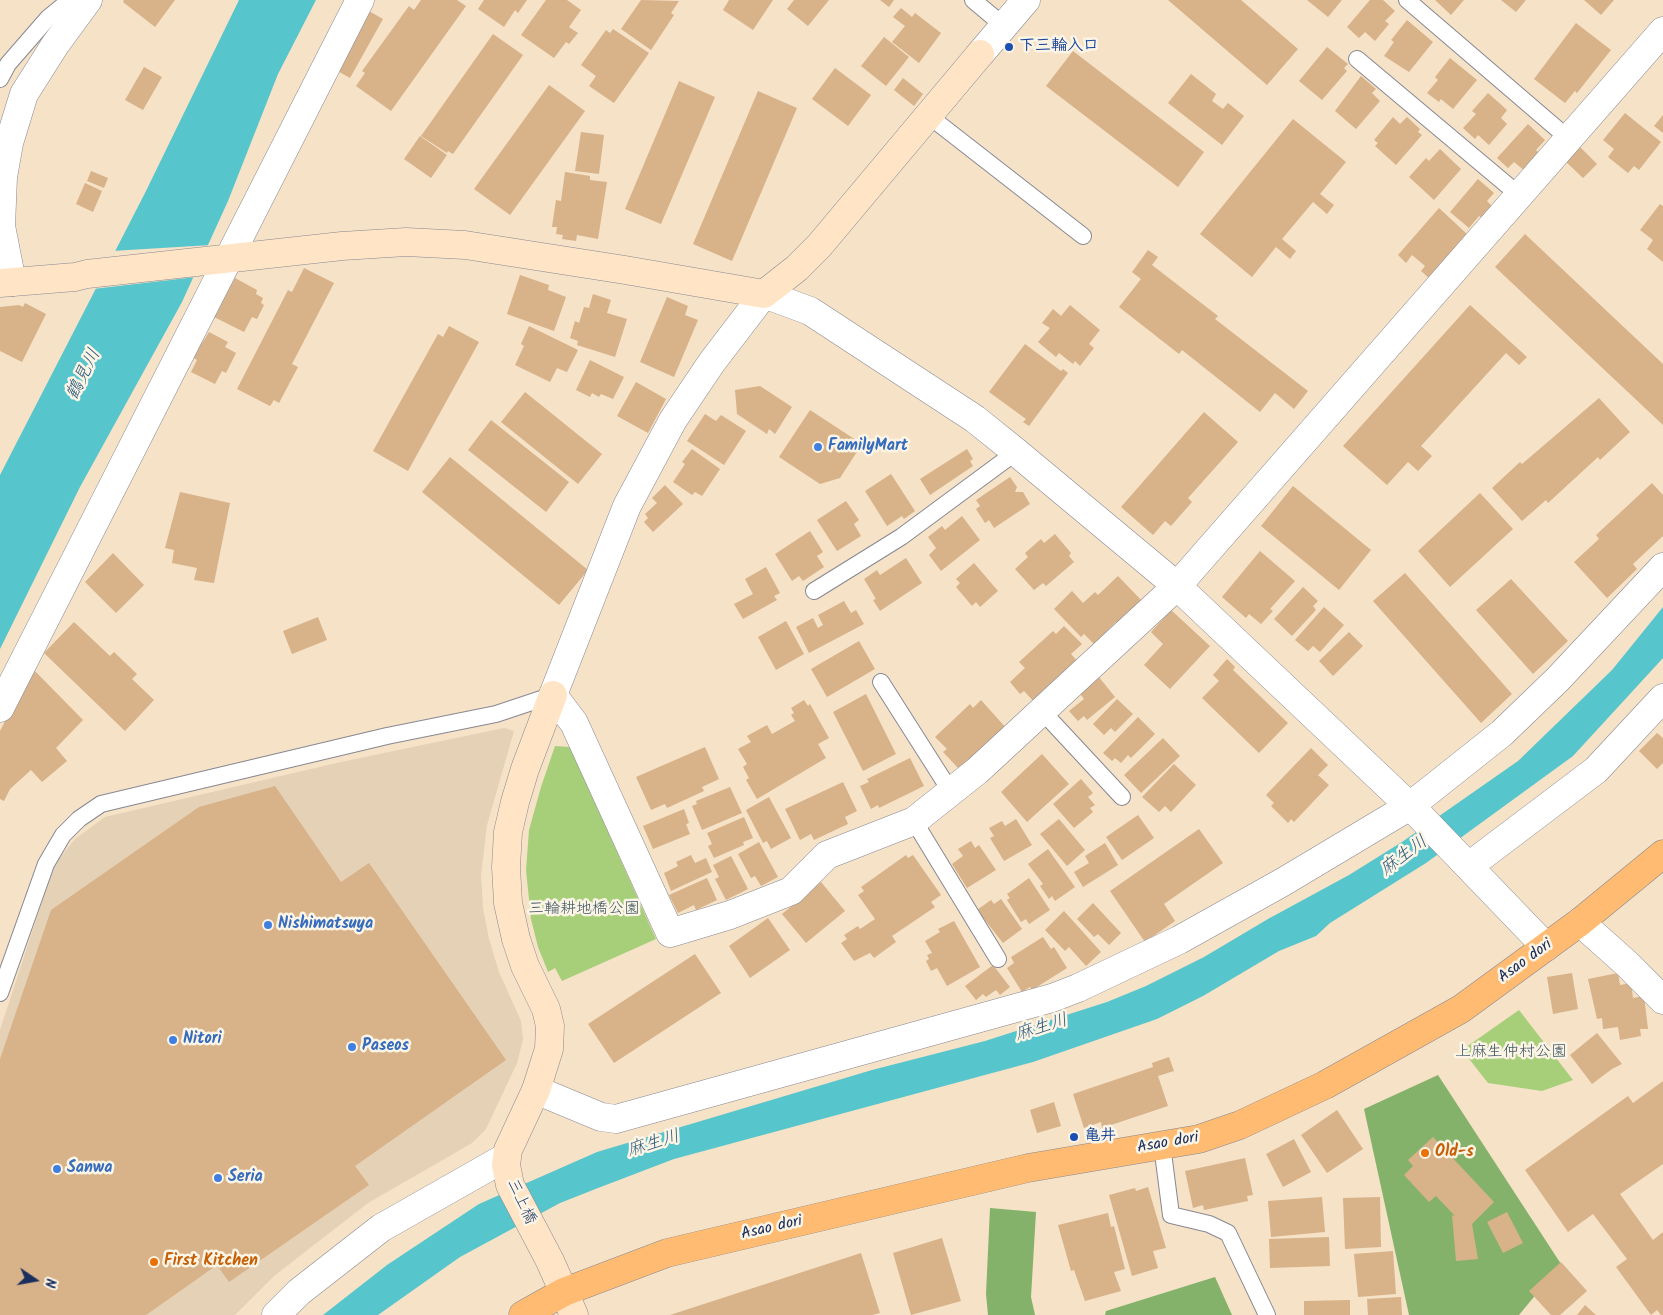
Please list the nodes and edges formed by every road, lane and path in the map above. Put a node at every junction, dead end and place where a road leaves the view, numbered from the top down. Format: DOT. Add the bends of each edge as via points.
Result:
graph roads {
  1 [pos="70,0"];
  2 [pos="88,0"];
  3 [pos="360,0"];
  4 [pos="973,0"];
  5 [pos="1026,0"];
  6 [pos="1407,0"];
  7 [pos="1004,26"];
  8 [pos="1660,42"];
  9 [pos="1357,58"];
  10 [pos="0,80"];
  11 [pos="929,116"];
  12 [pos="1569,139"];
  13 [pos="1519,196"];
  14 [pos="1084,236"];
  15 [pos="224,258"];
  16 [pos="6,283"];
  17 [pos="764,294"];
  18 [pos="1016,452"];
  19 [pos="1663,567"];
  20 [pos="1177,586"];
  21 [pos="814,591"];
  22 [pos="881,682"];
  23 [pos="553,695"];
  24 [pos="1663,698"];
  25 [pos="0,708"];
  26 [pos="1042,711"];
  27 [pos="951,792"];
  28 [pos="1122,797"];
  29 [pos="1415,810"];
  30 [pos="914,821"];
  31 [pos="1663,854"];
  32 [pos="1464,861"];
  33 [pos="1580,922"];
  34 [pos="1546,947"];
  35 [pos="998,959"];
  36 [pos="0,993"];
  37 [pos="1663,1000"];
  38 [pos="536,1090"];
  39 [pos="1162,1145"];
  40 [pos="506,1161"];
  41 [pos="569,1304"];
  42 [pos="276,1315"];
  43 [pos="523,1315"];
  44 [pos="1267,1315"];
  1 -- 10 [label="lane" via="48,18 8,64"];
  2 -- 16 [label="street" via="24,94 9,143 3,176 1,226"];
  3 -- 15 [label="street"];
  4 -- 7 [label="lane"];
  5 -- 7 [label="street"];
  6 -- 12 [label="lane"];
  7 -- 11 [label="street"];
  8 -- 12 [label="street"];
  9 -- 13 [label="lane"];
  11 -- 14 [label="lane"];
  11 -- 17 [label="street" via="798,268"];
  12 -- 13 [label="street"];
  13 -- 20 [label="street"];
  15 -- 16 [label="street"];
  15 -- 17 [label="street" via="406,242 465,245"];
  15 -- 25 [label="street"];
  17 -- 18 [label="street" via="810,311 974,419"];
  17 -- 23 [label="street" via="673,420 627,506"];
  18 -- 20 [label="street"];
  18 -- 21 [label="lane" via="900,536"];
  19 -- 29 [label="street" via="1502,733"];
  20 -- 26 [label="street"];
  20 -- 29 [label="street"];
  22 -- 27 [label="lane"];
  23 -- 30 [label="street" via="574,723 670,933 730,915 790,891 827,855"];
  23 -- 36 [label="lane" via="496,714 387,736 101,804 63,835 46,864"];
  23 -- 38 [label="street" via="515,802 508,832 506,867 508,903 516,938 550,1026 549,1049"];
  24 -- 32 [label="street" via="1596,770"];
  26 -- 27 [label="street"];
  26 -- 28 [label="lane"];
  27 -- 30 [label="street"];
  29 -- 32 [label="street"];
  29 -- 38 [label="street" via="1179,940 1052,998 616,1119 601,1117"];
  30 -- 35 [label="lane"];
  31 -- 33 [label="main road, Asao dori"];
  32 -- 34 [label="street"];
  33 -- 34 [label="main road, Asao dori"];
  33 -- 37 [label="street"];
  34 -- 39 [label="main road, Asao dori" via="1461,1009 1325,1085 1240,1125 1199,1139"];
  38 -- 40 [label="street"];
  39 -- 41 [label="main road, Asao dori" via="1028,1168 667,1254"];
  39 -- 44 [label="lane" via="1171,1215 1209,1224 1228,1233"];
  40 -- 41 [label="street, 三上橋" via="510,1185"];
  40 -- 42 [label="street" via="381,1228"];
  41 -- 43 [label="main road, Asao dori"];
}
